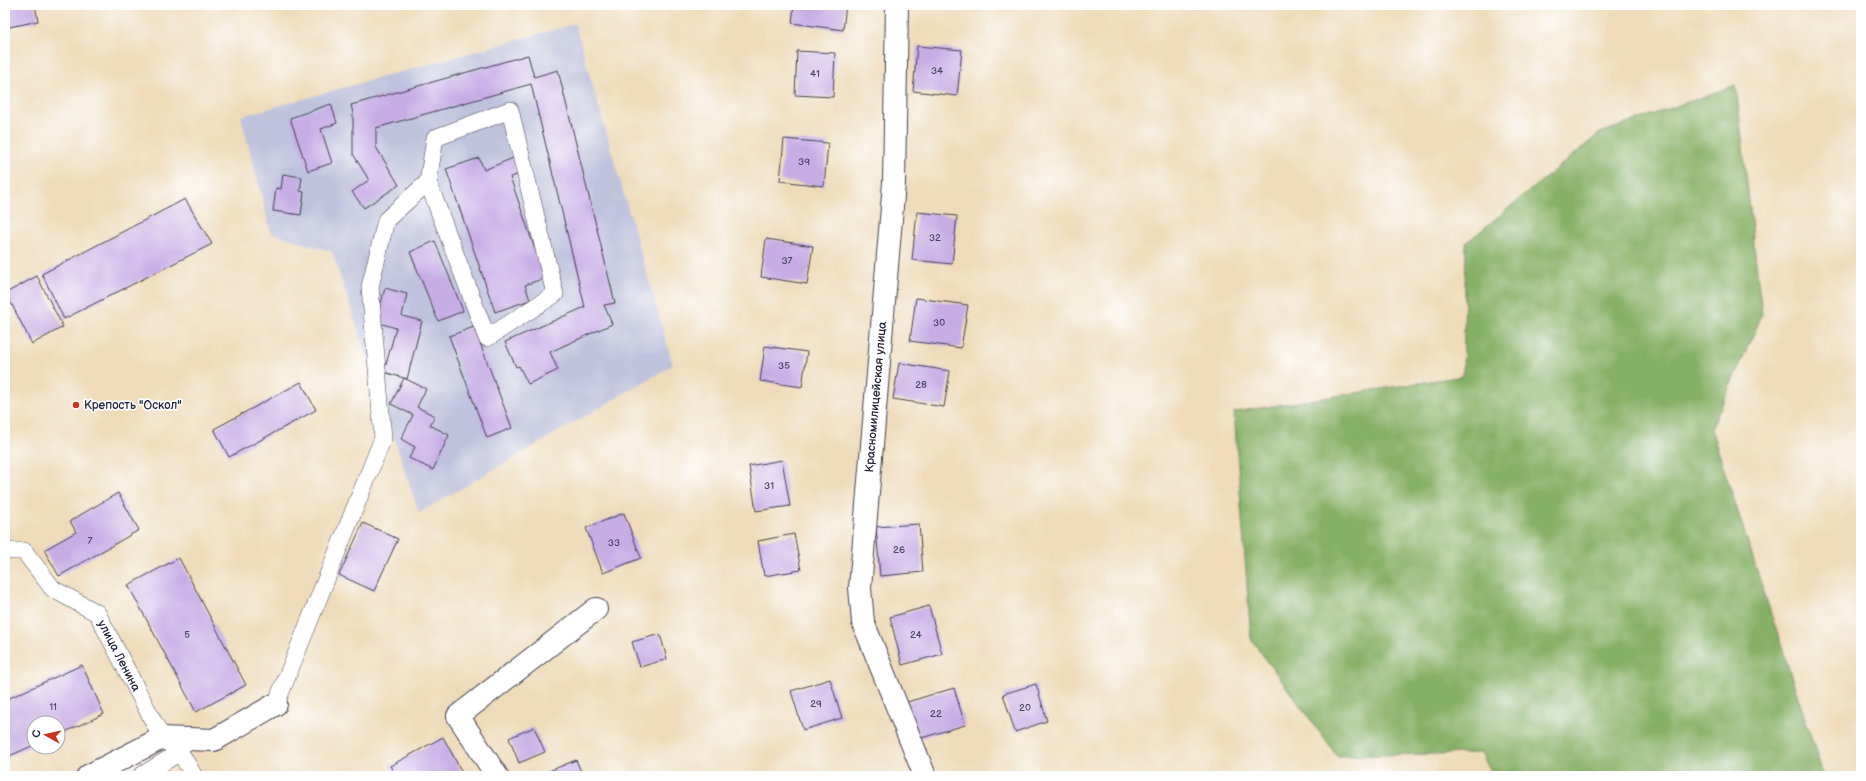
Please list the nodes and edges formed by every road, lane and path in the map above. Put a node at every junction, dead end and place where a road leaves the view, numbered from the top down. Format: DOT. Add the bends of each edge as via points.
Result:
graph roads {
  1 [pos="897,5"];
  2 [pos="428,182"];
  3 [pos="5,551"];
  4 [pos="596,609"];
  5 [pos="276,704"];
  6 [pos="162,738"];
  7 [pos="180,752"];
  8 [pos="88,776"];
  9 [pos="141,776"];
  10 [pos="194,776"];
  11 [pos="497,776"];
  12 [pos="925,776"];
  1 -- 12 [label="street, Красномилицейская улица" via="894,184 860,588 863,622"];
  2 -- 2 [label="lane" via="487,338 555,294 510,110 435,138"];
  2 -- 5 [label="lane" via="386,220 370,287 383,438"];
  3 -- 6 [label="lane, улица Ленина" via="24,551 53,589 97,613"];
  4 -- 11 [label="street" via="458,716"];
  5 -- 6 [label="street" via="214,740"];
  6 -- 7 [label="lane, улица Ленина"];
  6 -- 8 [label="street"];
  7 -- 9 [label="lane"];
  7 -- 10 [label="lane, улица Ленина"];
}
